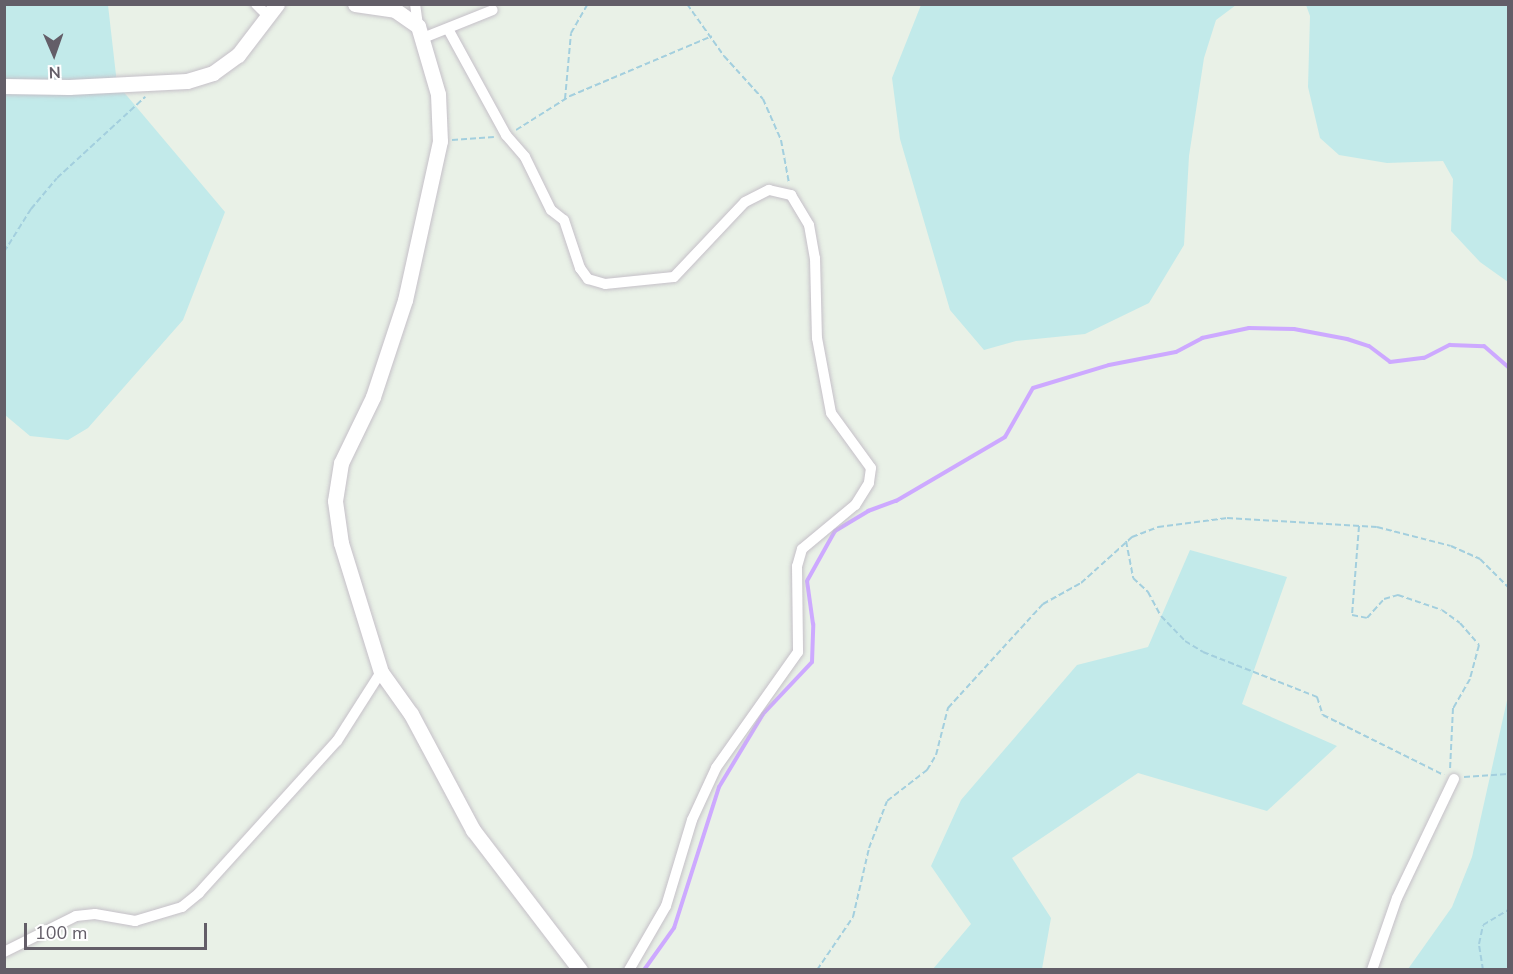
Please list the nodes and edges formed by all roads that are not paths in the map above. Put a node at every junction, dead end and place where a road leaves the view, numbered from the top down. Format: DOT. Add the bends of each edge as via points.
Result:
graph roads {
  1 [pos="256,4"];
  2 [pos="355,4"];
  3 [pos="415,4"];
  4 [pos="273,10"];
  5 [pos="493,10"];
  6 [pos="448,29"];
  7 [pos="421,32"];
  8 [pos="4,86"];
  9 [pos="381,672"];
  10 [pos="1454,779"];
  11 [pos="4,952"];
  12 [pos="580,969"];
  13 [pos="629,969"];
  14 [pos="1372,969"];
  1 -- 4 [label="street"];
  2 -- 7 [label="street" via="395,10"];
  3 -- 7 [label="street"];
  4 -- 8 [label="street" via="238,55 213,73 160,84"];
  5 -- 6 [label="street"];
  6 -- 7 [label="street"];
  6 -- 13 [label="street" via="506,135 525,157 551,210 564,220 580,268 588,279 605,284 674,277 746,202 769,190 791,195 809,225 815,258 823,386 831,413 871,468 869,483 855,505 802,549 797,566 798,652 716,768 692,820 666,906"];
  7 -- 9 [label="street" via="438,94 440,141 405,300 373,397 341,463 335,501 341,543"];
  9 -- 11 [label="street" via="337,741 182,907 135,921 95,914 76,916"];
  9 -- 12 [label="street" via="411,714 472,830"];
  10 -- 14 [label="street" via="1397,897"];
}
